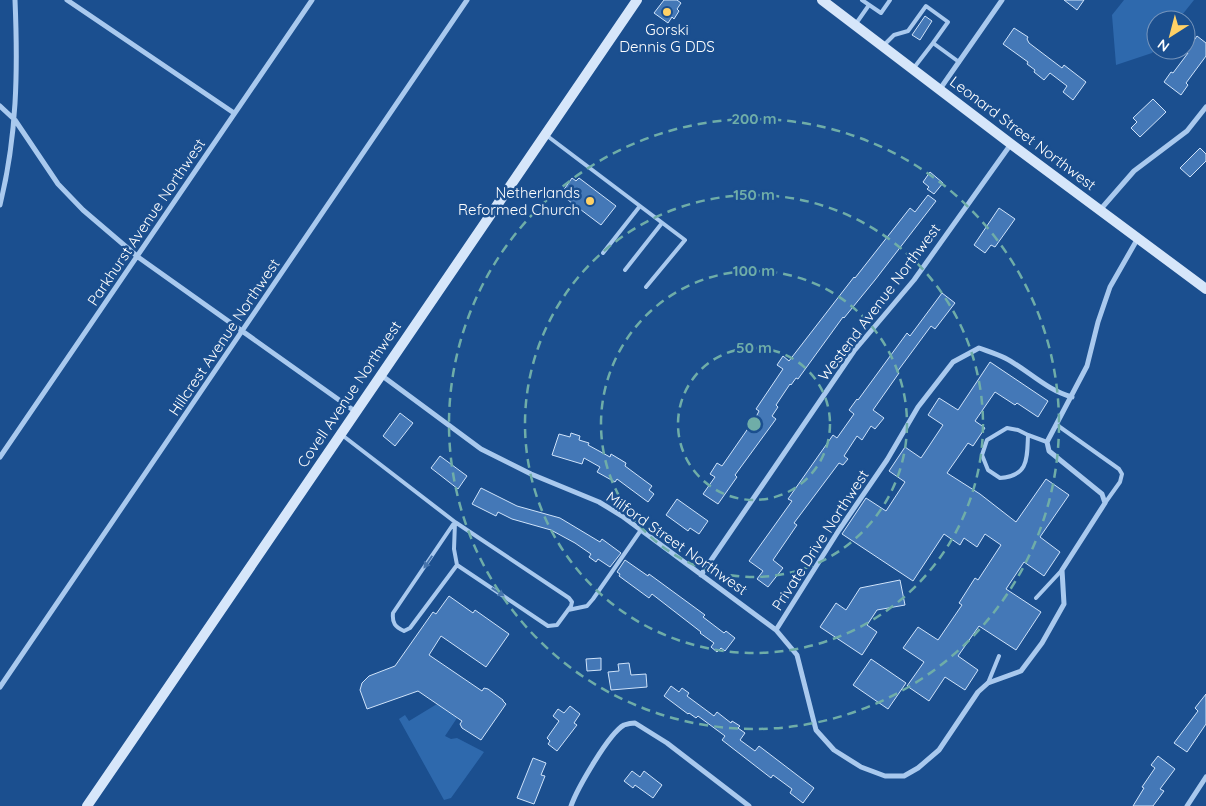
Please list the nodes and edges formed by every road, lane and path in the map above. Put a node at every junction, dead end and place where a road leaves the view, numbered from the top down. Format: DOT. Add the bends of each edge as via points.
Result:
graph roads {
  1 [pos="15,0"];
  2 [pos="67,0"];
  3 [pos="312,0"];
  4 [pos="467,0"];
  5 [pos="637,0"];
  6 [pos="823,0"];
  7 [pos="862,0"];
  8 [pos="890,0"];
  9 [pos="1002,0"];
  10 [pos="869,6"];
  11 [pos="855,25"];
  12 [pos="933,43"];
  13 [pos="883,46"];
  14 [pos="959,62"];
  15 [pos="913,69"];
  16 [pos="940,89"];
  17 [pos="0,106"];
  18 [pos="1206,107"];
  19 [pos="234,113"];
  20 [pos="15,120"];
  21 [pos="544,134"];
  22 [pos="1011,144"];
  23 [pos="0,178"];
  24 [pos="7,179"];
  25 [pos="0,206"];
  26 [pos="640,206"];
  27 [pos="1100,210"];
  28 [pos="662,223"];
  29 [pos="1138,238"];
  30 [pos="603,253"];
  31 [pos="138,257"];
  32 [pos="625,270"];
  33 [pos="646,287"];
  34 [pos="1206,289"];
  35 [pos="242,332"];
  36 [pos="381,375"];
  37 [pos="1072,396"];
  38 [pos="356,412"];
  39 [pos="1057,425"];
  40 [pos="340,434"];
  41 [pos="1028,435"];
  42 [pos="1047,442"];
  43 [pos="0,457"];
  44 [pos="1105,504"];
  45 [pos="455,522"];
  46 [pos="641,530"];
  47 [pos="457,565"];
  48 [pos="1062,570"];
  49 [pos="701,575"];
  50 [pos="1036,598"];
  51 [pos="568,610"];
  52 [pos="776,630"];
  53 [pos="999,656"];
  54 [pos="988,683"];
  55 [pos="0,687"];
  56 [pos="1206,777"];
  57 [pos="87,806"];
  58 [pos="571,806"];
  59 [pos="750,806"];
  60 [pos="1186,806"];
  1 -- 20 [label="street"];
  2 -- 19 [label="street"];
  3 -- 19 [label="street, Parkhurst Avenue Northwest"];
  4 -- 35 [label="street, Hillcrest Avenue Northwest"];
  5 -- 21 [label="street, Covell Avenue Northwest"];
  6 -- 11 [label="street, Leonard Street Northwest"];
  7 -- 10 [label="lane"];
  8 -- 10 [label="lane" via="881,13"];
  9 -- 14 [label="street"];
  10 -- 11 [label="lane"];
  11 -- 13 [label="street, Leonard Street Northwest"];
  12 -- 13 [label="lane" via="948,22 926,6 908,31 894,34"];
  12 -- 14 [label="lane"];
  12 -- 15 [label="lane"];
  13 -- 15 [label="street, Leonard Street Northwest"];
  14 -- 16 [label="street"];
  15 -- 16 [label="street, Leonard Street Northwest"];
  16 -- 22 [label="street, Leonard Street Northwest"];
  17 -- 20 [label="street"];
  18 -- 27 [label="street" via="1187,131 1134,171"];
  19 -- 31 [label="street, Parkhurst Avenue Northwest"];
  20 -- 24 [label="street"];
  20 -- 31 [label="street" via="58,184"];
  21 -- 26 [label="lane"];
  21 -- 36 [label="street, Covell Avenue Northwest"];
  22 -- 27 [label="street, Leonard Street Northwest"];
  22 -- 49 [label="street, Westend Avenue Northwest" via="914,280 854,351"];
  23 -- 24 [label="street"];
  24 -- 25 [label="street"];
  26 -- 28 [label="lane"];
  26 -- 30 [label="lane"];
  27 -- 29 [label="street, Leonard Street Northwest"];
  28 -- 32 [label="lane"];
  28 -- 33 [label="lane" via="685,240"];
  29 -- 34 [label="street, Leonard Street Northwest"];
  29 -- 37 [label="street" via="1110,288 1087,366"];
  31 -- 35 [label="street"];
  31 -- 43 [label="street, Parkhurst Avenue Northwest"];
  35 -- 38 [label="street"];
  35 -- 55 [label="street, Hillcrest Avenue Northwest"];
  36 -- 38 [label="street, Covell Avenue Northwest"];
  36 -- 46 [label="street, Milford Street Northwest" via="481,449 530,474 599,502"];
  37 -- 39 [label="street"];
  37 -- 52 [label="street, Private Drive Northwest" via="1047,386 1004,358 979,348 953,362 918,407"];
  38 -- 40 [label="street, Covell Avenue Northwest"];
  39 -- 42 [label="street"];
  39 -- 44 [label="lane" via="1122,474"];
  40 -- 45 [label="lane"];
  40 -- 57 [label="street, Covell Avenue Northwest"];
  41 -- 41 [label="lane" via="1007,428 987,440 982,455 988,470 1000,478 1016,475 1025,465"];
  41 -- 42 [label="lane"];
  42 -- 44 [label="street" via="1049,451 1102,494"];
  44 -- 48 [label="street"];
  45 -- 47 [label="lane"];
  45 -- 47 [label="lane, one-way" via="393,613 392,621 397,628 404,631 410,628"];
  45 -- 51 [label="lane" via="569,598 572,602"];
  46 -- 49 [label="street, Milford Street Northwest"];
  46 -- 51 [label="lane" via="587,606"];
  47 -- 51 [label="lane, one-way" via="548,626 558,625"];
  48 -- 50 [label="lane"];
  48 -- 54 [label="street, Private Drive Northwest" via="1064,604 1042,643 1021,671"];
  49 -- 52 [label="street, Milford Street Northwest"];
  52 -- 54 [label="street, Private Drive Northwest" via="796,655 816,730 834,750 861,767 885,776 904,776 939,750 978,692"];
  53 -- 54 [label="lane"];
  56 -- 60 [label="street"];
  58 -- 59 [label="street" via="588,770 607,744 623,726 635,722"];
}
